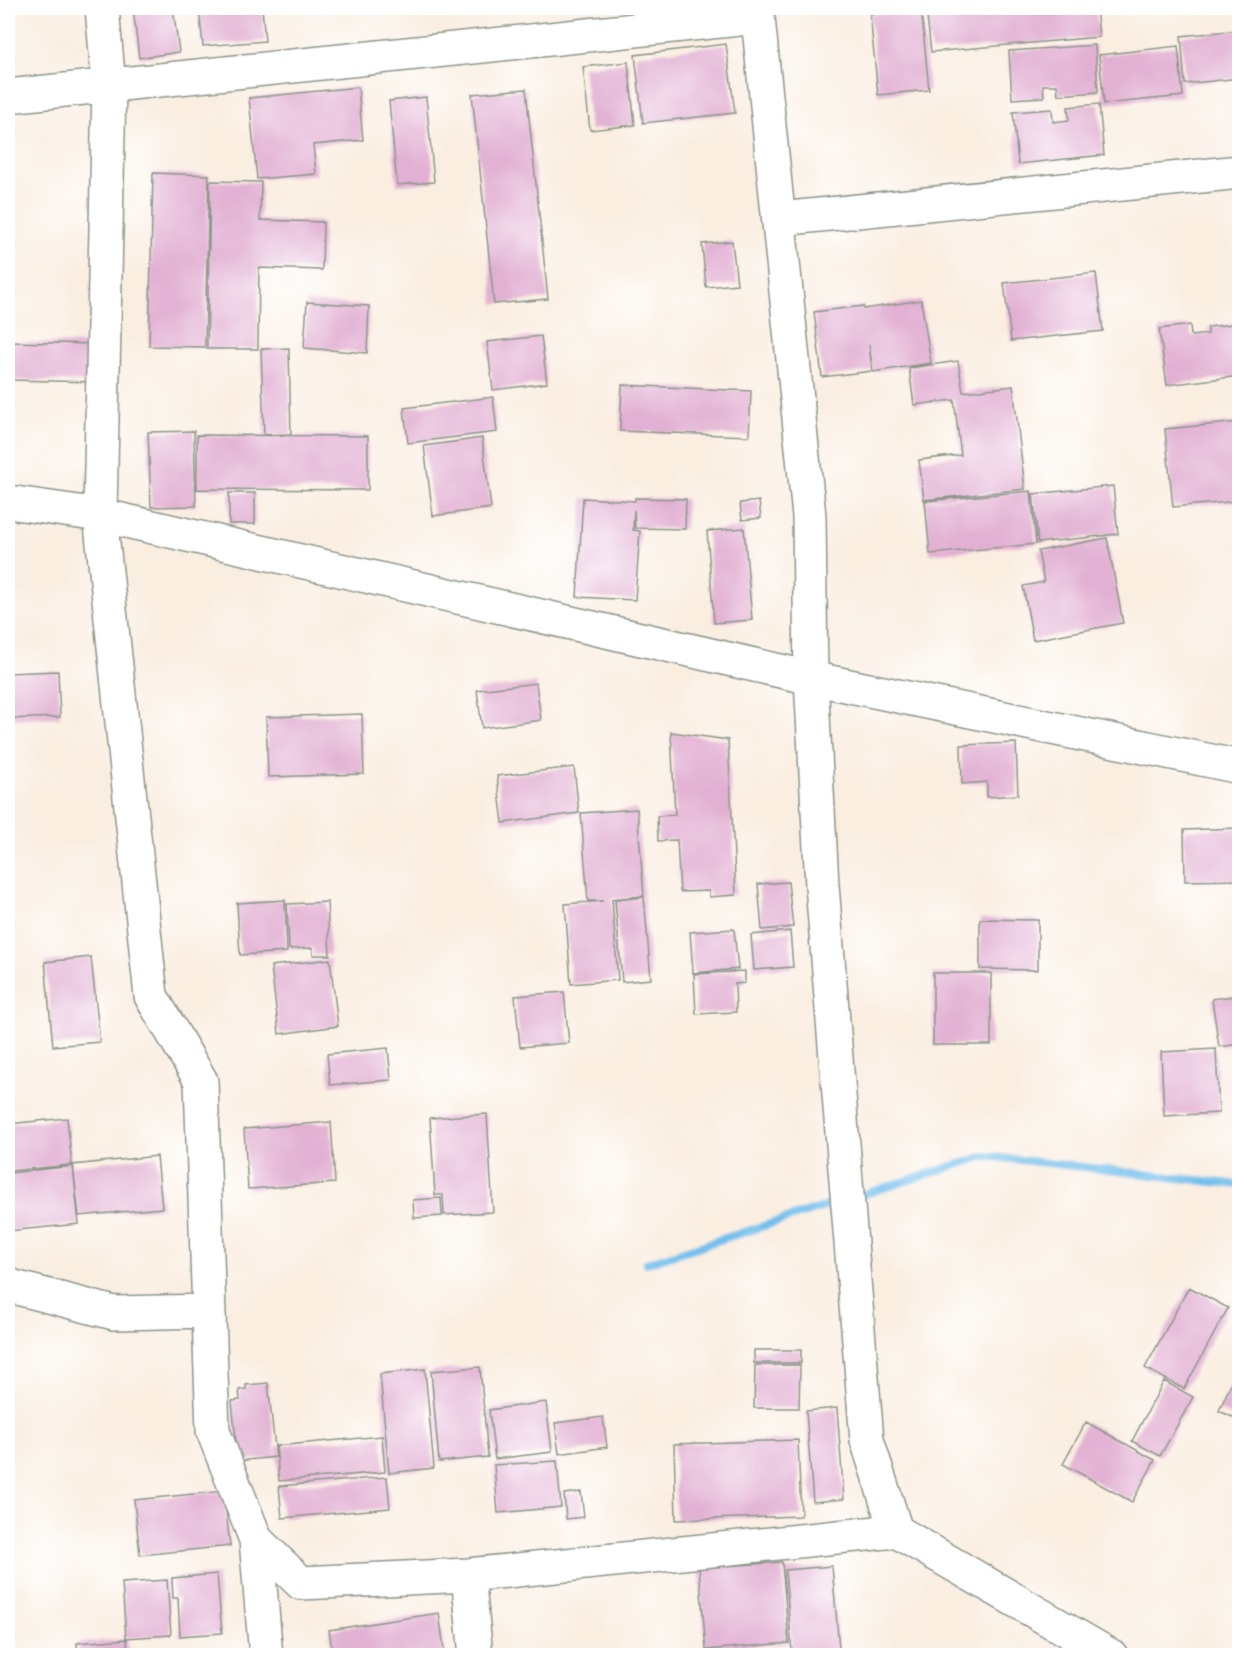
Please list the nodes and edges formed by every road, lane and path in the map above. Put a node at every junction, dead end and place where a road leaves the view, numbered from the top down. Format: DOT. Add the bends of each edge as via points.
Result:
graph roads {
  1 [pos="102,8"];
  2 [pos="757,12"];
  3 [pos="109,86"];
  4 [pos="8,96"];
  5 [pos="1239,172"];
  6 [pos="780,219"];
  7 [pos="8,502"];
  8 [pos="100,514"];
  9 [pos="811,678"];
  10 [pos="1239,767"];
  11 [pos="8,1284"];
  12 [pos="209,1311"];
  13 [pos="896,1531"];
  14 [pos="256,1540"];
  15 [pos="468,1575"];
  16 [pos="266,1656"];
  17 [pos="476,1656"];
  18 [pos="1111,1656"];
  1 -- 3 [label="street"];
  2 -- 3 [label="street"];
  2 -- 6 [label="street"];
  3 -- 4 [label="street"];
  3 -- 8 [label="street"];
  5 -- 6 [label="street"];
  6 -- 9 [label="street" via="809,516"];
  7 -- 8 [label="street"];
  8 -- 9 [label="street"];
  8 -- 12 [label="street" via="151,996 201,1081"];
  9 -- 10 [label="street"];
  9 -- 13 [label="street" via="822,885 867,1440"];
  11 -- 12 [label="street" via="114,1313"];
  12 -- 14 [label="street" via="213,1431"];
  13 -- 15 [label="street"];
  13 -- 18 [label="street"];
  14 -- 15 [label="street" via="301,1583"];
  14 -- 16 [label="street"];
  15 -- 17 [label="street"];
}
